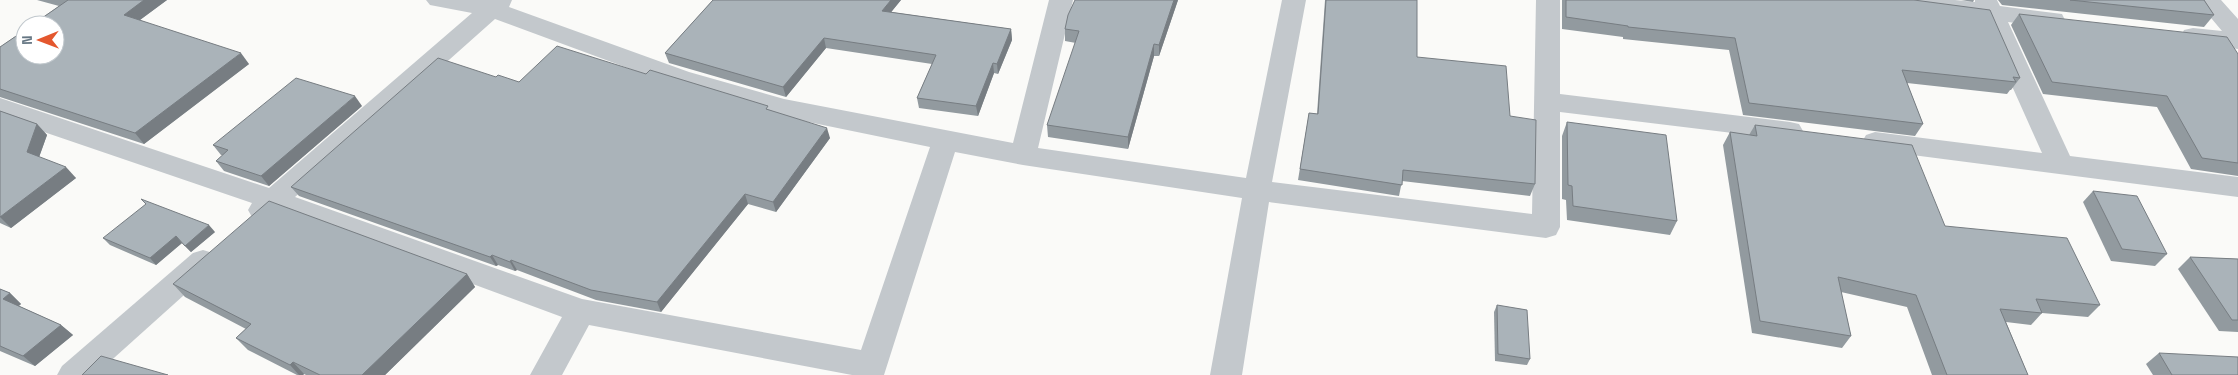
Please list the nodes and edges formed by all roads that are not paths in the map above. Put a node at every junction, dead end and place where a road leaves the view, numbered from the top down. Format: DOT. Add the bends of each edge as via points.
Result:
graph roads {
  1 [pos="438,0"];
  2 [pos="1061,0"];
  3 [pos="1294,0"];
  4 [pos="1548,0"];
  5 [pos="1894,0"];
  6 [pos="2208,0"];
  7 [pos="497,5"];
  8 [pos="1989,7"];
  9 [pos="2072,22"];
  10 [pos="2169,33"];
  11 [pos="2238,34"];
  12 [pos="2238,40"];
  13 [pos="1546,101"];
  14 [pos="0,107"];
  15 [pos="1813,134"];
  16 [pos="946,139"];
  17 [pos="1852,139"];
  18 [pos="1023,155"];
  19 [pos="2060,164"];
  20 [pos="2238,187"];
  21 [pos="1258,190"];
  22 [pos="274,200"];
  23 [pos="244,226"];
  24 [pos="222,245"];
  25 [pos="581,311"];
  26 [pos="870,370"];
  27 [pos="73,375"];
  28 [pos="546,375"];
  29 [pos="1226,375"];
  1 -- 7 [label="street"];
  2 -- 18 [label="street"];
  3 -- 21 [label="street"];
  4 -- 13 [label="street"];
  5 -- 8 [label="street"];
  6 -- 11 [label="street"];
  7 -- 16 [label="street" via="680,78 784,108"];
  7 -- 22 [label="street"];
  8 -- 9 [label="street"];
  8 -- 19 [label="street"];
  10 -- 12 [label="street"];
  13 -- 15 [label="street"];
  13 -- 21 [label="street" via="1546,228"];
  14 -- 22 [label="street"];
  16 -- 18 [label="street"];
  16 -- 26 [label="street"];
  17 -- 19 [label="street"];
  18 -- 21 [label="street"];
  19 -- 20 [label="street"];
  21 -- 29 [label="street"];
  22 -- 23 [label="street"];
  22 -- 25 [label="street"];
  24 -- 27 [label="street"];
  25 -- 26 [label="street"];
  25 -- 28 [label="street"];
}
